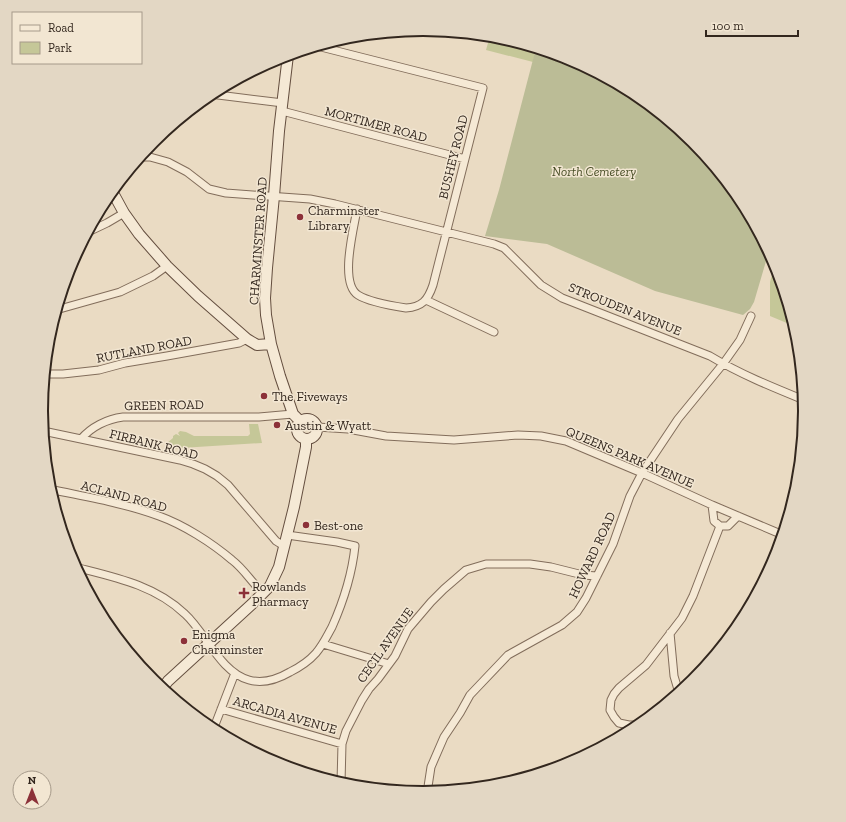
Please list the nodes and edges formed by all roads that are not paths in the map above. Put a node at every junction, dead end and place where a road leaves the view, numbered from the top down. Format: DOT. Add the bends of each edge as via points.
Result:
graph roads {
  1 [pos="327,49"];
  2 [pos="287,62"];
  3 [pos="220,96"];
  4 [pos="282,107"];
  5 [pos="148,157"];
  6 [pos="465,159"];
  7 [pos="274,196"];
  8 [pos="115,197"];
  9 [pos="358,209"];
  10 [pos="124,213"];
  11 [pos="95,229"];
  12 [pos="447,232"];
  13 [pos="167,266"];
  14 [pos="426,300"];
  15 [pos="63,308"];
  16 [pos="752,316"];
  17 [pos="494,332"];
  18 [pos="247,339"];
  19 [pos="271,344"];
  20 [pos="723,364"];
  21 [pos="50,374"];
  22 [pos="797,397"];
  23 [pos="293,414"];
  24 [pos="301,422"];
  25 [pos="317,427"];
  26 [pos="49,432"];
  27 [pos="81,439"];
  28 [pos="306,439"];
  29 [pos="642,473"];
  30 [pos="57,490"];
  31 [pos="712,505"];
  32 [pos="738,516"];
  33 [pos="720,526"];
  34 [pos="778,533"];
  35 [pos="287,535"];
  36 [pos="284,546"];
  37 [pos="83,569"];
  38 [pos="597,576"];
  39 [pos="263,594"];
  40 [pos="670,633"];
  41 [pos="209,644"];
  42 [pos="324,644"];
  43 [pos="389,664"];
  44 [pos="235,673"];
  45 [pos="166,684"];
  46 [pos="677,686"];
  47 [pos="221,710"];
  48 [pos="215,723"];
  49 [pos="628,725"];
  50 [pos="342,744"];
  51 [pos="341,777"];
  52 [pos="428,786"];
  1 -- 6 [label="street, BUSHEY ROAD" via="483,88"];
  2 -- 4 [label="main road, CHARMINSTER ROAD"];
  3 -- 4 [label="street, MORTIMER ROAD"];
  4 -- 6 [label="street, MORTIMER ROAD"];
  4 -- 7 [label="main road, CHARMINSTER ROAD"];
  5 -- 7 [label="street, STROUDEN AVENUE" via="168,162 187,172 209,189 253,196"];
  6 -- 12 [label="street, BUSHEY ROAD"];
  7 -- 9 [label="street, STROUDEN AVENUE"];
  7 -- 19 [label="main road, CHARMINSTER ROAD" via="265,298"];
  8 -- 10 [label="main road"];
  9 -- 12 [label="street, STROUDEN AVENUE"];
  9 -- 14 [label="street" via="348,268 354,293 364,298 406,308"];
  10 -- 11 [label="street"];
  10 -- 13 [label="main road"];
  12 -- 14 [label="street, BUSHEY ROAD" via="433,285"];
  12 -- 20 [label="street, STROUDEN AVENUE" via="504,248 541,285 562,298 710,356"];
  13 -- 15 [label="street" via="120,292"];
  13 -- 18 [label="main road"];
  14 -- 17 [label="street"];
  16 -- 20 [label="street, HOWARD ROAD" via="740,340"];
  18 -- 19 [label="main road" via="257,345"];
  18 -- 21 [label="street, RUTLAND ROAD" via="239,343 99,370"];
  19 -- 23 [label="main road, CHARMINSTER ROAD"];
  20 -- 22 [label="street, STROUDEN AVENUE"];
  20 -- 29 [label="street, HOWARD ROAD" via="678,419"];
  23 -- 24 [label="main road, CHARMINSTER ROAD"];
  23 -- 27 [label="street, GREEN ROAD" via="114,418 96,427"];
  24 -- 25 [label="main road" via="311,420"];
  24 -- 28 [label="main road" via="298,431"];
  25 -- 28 [label="main road" via="314,436"];
  25 -- 29 [label="street, QUEENS PARK AVENUE" via="348,429 386,436 454,440 518,435 541,436 566,441"];
  26 -- 27 [label="street"];
  27 -- 36 [label="street, FIRBANK ROAD" via="180,460 205,469 228,485 276,541"];
  28 -- 35 [label="main road"];
  29 -- 31 [label="street, QUEENS PARK AVENUE"];
  29 -- 38 [label="street, HOWARD ROAD"];
  30 -- 39 [label="street, ACLAND ROAD" via="110,502 168,520 219,549 234,561"];
  31 -- 32 [label="street, QUEENS PARK AVENUE"];
  31 -- 33 [label="street" via="714,521"];
  32 -- 33 [label="street" via="728,526"];
  32 -- 34 [label="street, QUEENS PARK AVENUE"];
  33 -- 40 [label="street" via="693,596 682,618"];
  35 -- 36 [label="main road"];
  35 -- 42 [label="street" via="355,546 350,578 342,605"];
  36 -- 39 [label="main road" via="279,567"];
  37 -- 41 [label="street" via="133,582 162,596 186,614"];
  38 -- 43 [label="street, CECIL AVENUE" via="530,564 486,564 466,570 431,602 408,629"];
  38 -- 52 [label="street, HOWARD ROAD" via="577,612 562,625 508,655 470,695 444,737 431,767"];
  39 -- 41 [label="main road"];
  40 -- 46 [label="street"];
  40 -- 49 [label="street" via="655,655 614,694 611,700 610,710 614,718 619,723"];
  41 -- 44 [label="street"];
  41 -- 45 [label="main road"];
  42 -- 43 [label="street"];
  42 -- 44 [label="street" via="302,666 283,676 262,682 249,680"];
  43 -- 50 [label="street, CECIL AVENUE" via="362,700"];
  44 -- 47 [label="street"];
  47 -- 48 [label="street"];
  47 -- 50 [label="street, ARCADIA AVENUE"];
  50 -- 51 [label="street, CECIL AVENUE"];
}
